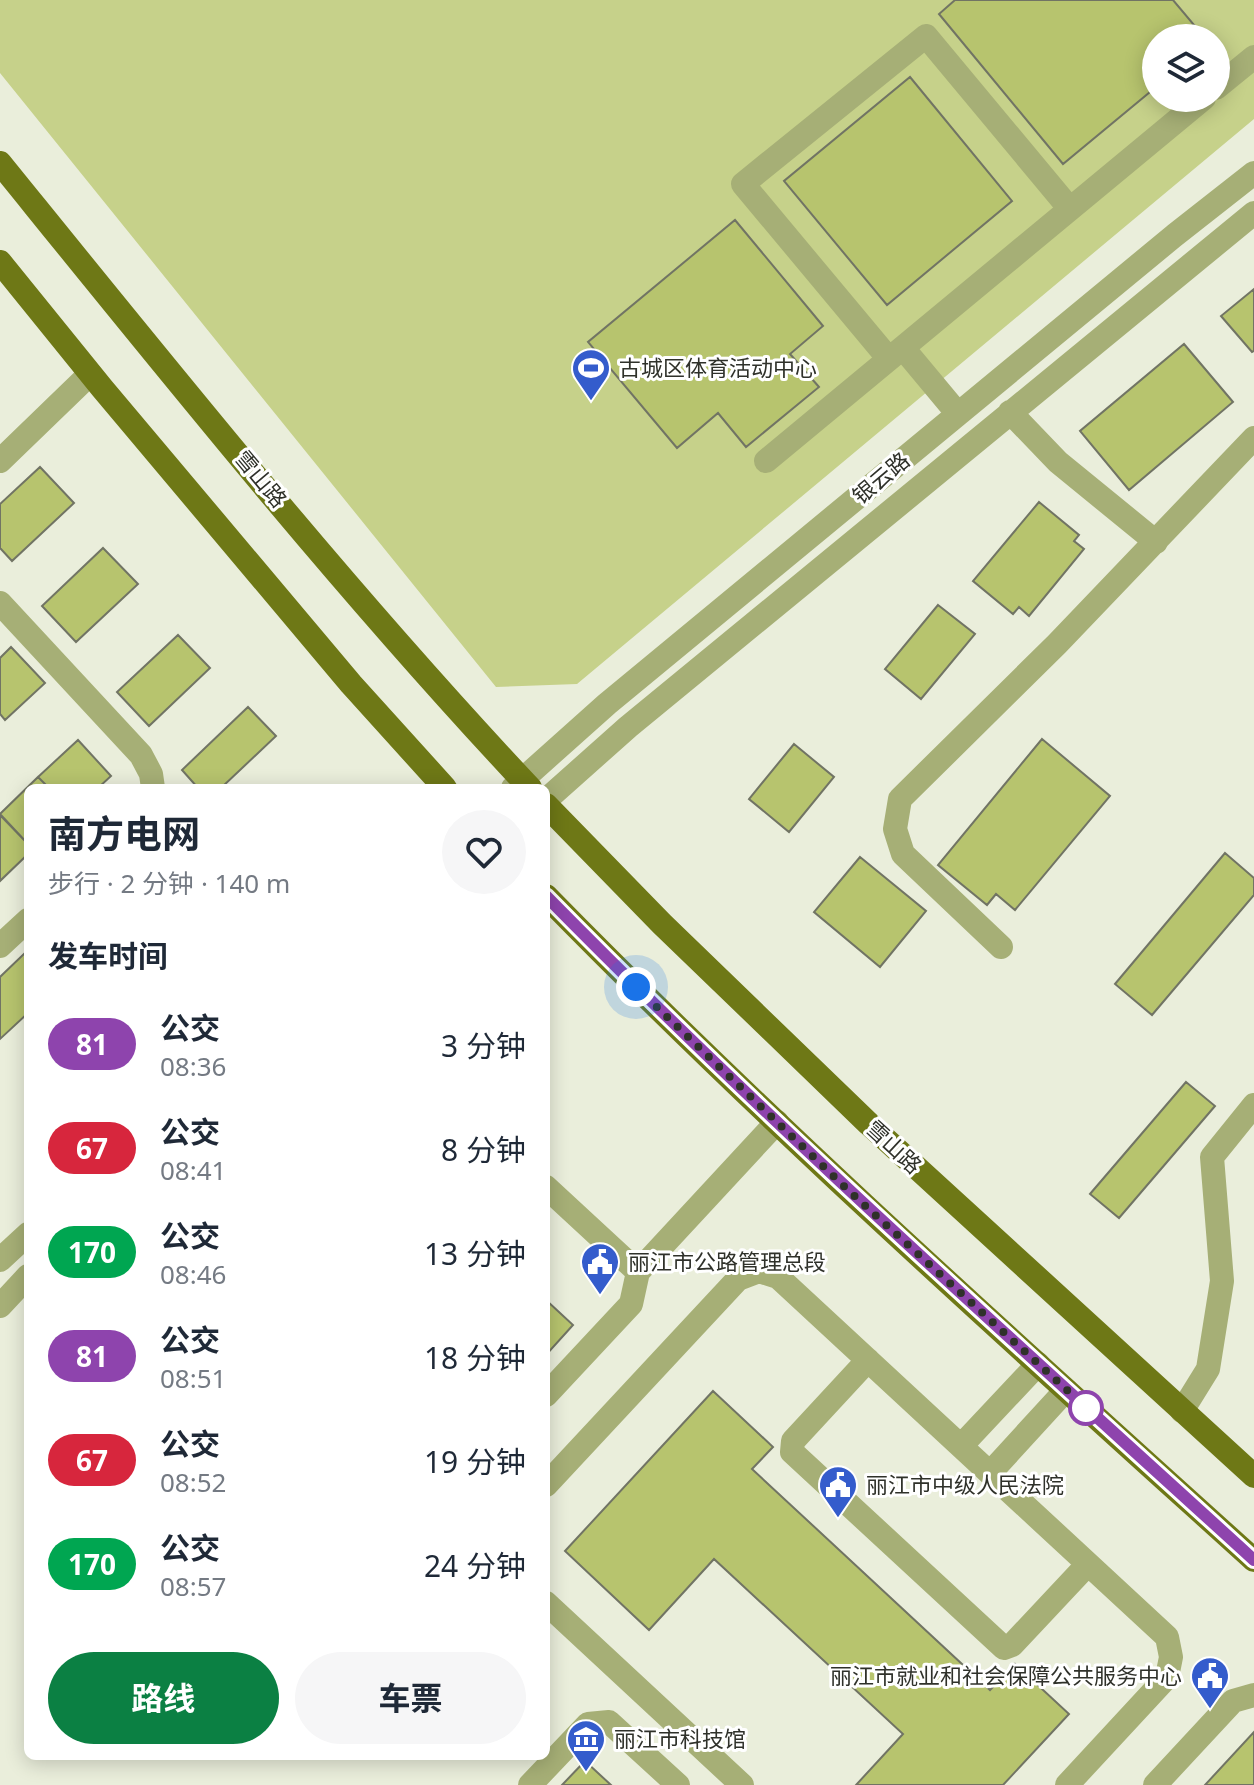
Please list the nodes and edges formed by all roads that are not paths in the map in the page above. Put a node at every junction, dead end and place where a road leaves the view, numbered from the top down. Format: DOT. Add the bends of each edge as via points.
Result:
graph roads {
  1 [pos="1254,57"];
  2 [pos="1230,77"];
  3 [pos="1187,112"];
  4 [pos="0,163"];
  5 [pos="1254,173"];
  6 [pos="1070,209"];
  7 [pos="1254,213"];
  8 [pos="0,262"];
  9 [pos="896,353"];
  10 [pos="90,374"];
  11 [pos="1010,412"];
  12 [pos="958,414"];
  13 [pos="1254,438"];
  14 [pos="0,461"];
  15 [pos="766,461"];
  16 [pos="1156,542"];
  17 [pos="0,603"];
  18 [pos="152,784"];
  19 [pos="441,784"];
  20 [pos="521,784"];
  21 [pos="523,784"];
  22 [pos="550,799"];
  23 [pos="550,807"];
  24 [pos="550,900"];
  25 [pos="24,924"];
  26 [pos="0,946"];
  27 [pos="1001,947"];
  28 [pos="1254,1105"];
  29 [pos="777,1122"];
  30 [pos="550,1191"];
  31 [pos="24,1238"];
  32 [pos="0,1260"];
  33 [pos="638,1272"];
  34 [pos="24,1280"];
  35 [pos="0,1306"];
  36 [pos="868,1360"];
  37 [pos="1038,1364"];
  38 [pos="1066,1390"];
  39 [pos="550,1391"];
  40 [pos="1182,1411"];
  41 [pos="961,1446"];
  42 [pos="990,1473"];
  43 [pos="1254,1476"];
  44 [pos="550,1481"];
  45 [pos="1254,1560"];
  46 [pos="1088,1564"];
  47 [pos="550,1607"];
  48 [pos="1254,1695"];
  49 [pos="530,1785"];
  50 [pos="678,1785"];
  51 [pos="742,1785"];
  52 [pos="1067,1785"];
  53 [pos="1155,1785"];
  1 -- 2 [label="street"];
  3 -- 6 [label="street"];
  4 -- 20 [label="main road, 雪山路" via="150,348"];
  5 -- 12 [label="street, 银云路"];
  6 -- 9 [label="street"];
  6 -- 9 [label="street" via="926,36 743,184"];
  7 -- 11 [label="street, 银云路"];
  8 -- 10 [label="main road"];
  9 -- 12 [label="street"];
  9 -- 15 [label="street"];
  10 -- 14 [label="street"];
  10 -- 19 [label="main road"];
  11 -- 16 [label="street" via="1058,462"];
  11 -- 22 [label="street, 银云路" via="628,727"];
  12 -- 21 [label="street, 银云路" via="607,704"];
  13 -- 16 [label="street"];
  16 -- 27 [label="street" via="900,799 895,829 903,854"];
  17 -- 18 [label="street" via="141,755"];
  23 -- 40 [label="main road, 雪山路" via="835,1092"];
  24 -- 29 [label="main road"];
  25 -- 26 [label="street"];
  28 -- 40 [label="street" via="1212,1157 1222,1281 1208,1369"];
  29 -- 33 [label="street"];
  29 -- 37 [label="main road"];
  30 -- 33 [label="street"];
  31 -- 32 [label="street"];
  33 -- 39 [label="street" via="631,1304"];
  34 -- 35 [label="street"];
  36 -- 41 [label="street"];
  36 -- 44 [label="street" via="778,1277 747,1273"];
  36 -- 46 [label="street" via="793,1441 792,1452 1004,1648"];
  37 -- 38 [label="main road"];
  37 -- 41 [label="street"];
  38 -- 42 [label="street"];
  38 -- 45 [label="main road"];
  40 -- 43 [label="main road, 雪山路"];
  41 -- 42 [label="street"];
  42 -- 46 [label="street"];
  46 -- 52 [label="street" via="1167,1637 1170,1667 1167,1677"];
  47 -- 51 [label="street"];
  48 -- 53 [label="street" via="1233,1701"];
  49 -- 50 [label="street" via="588,1724 609,1722"];
}
